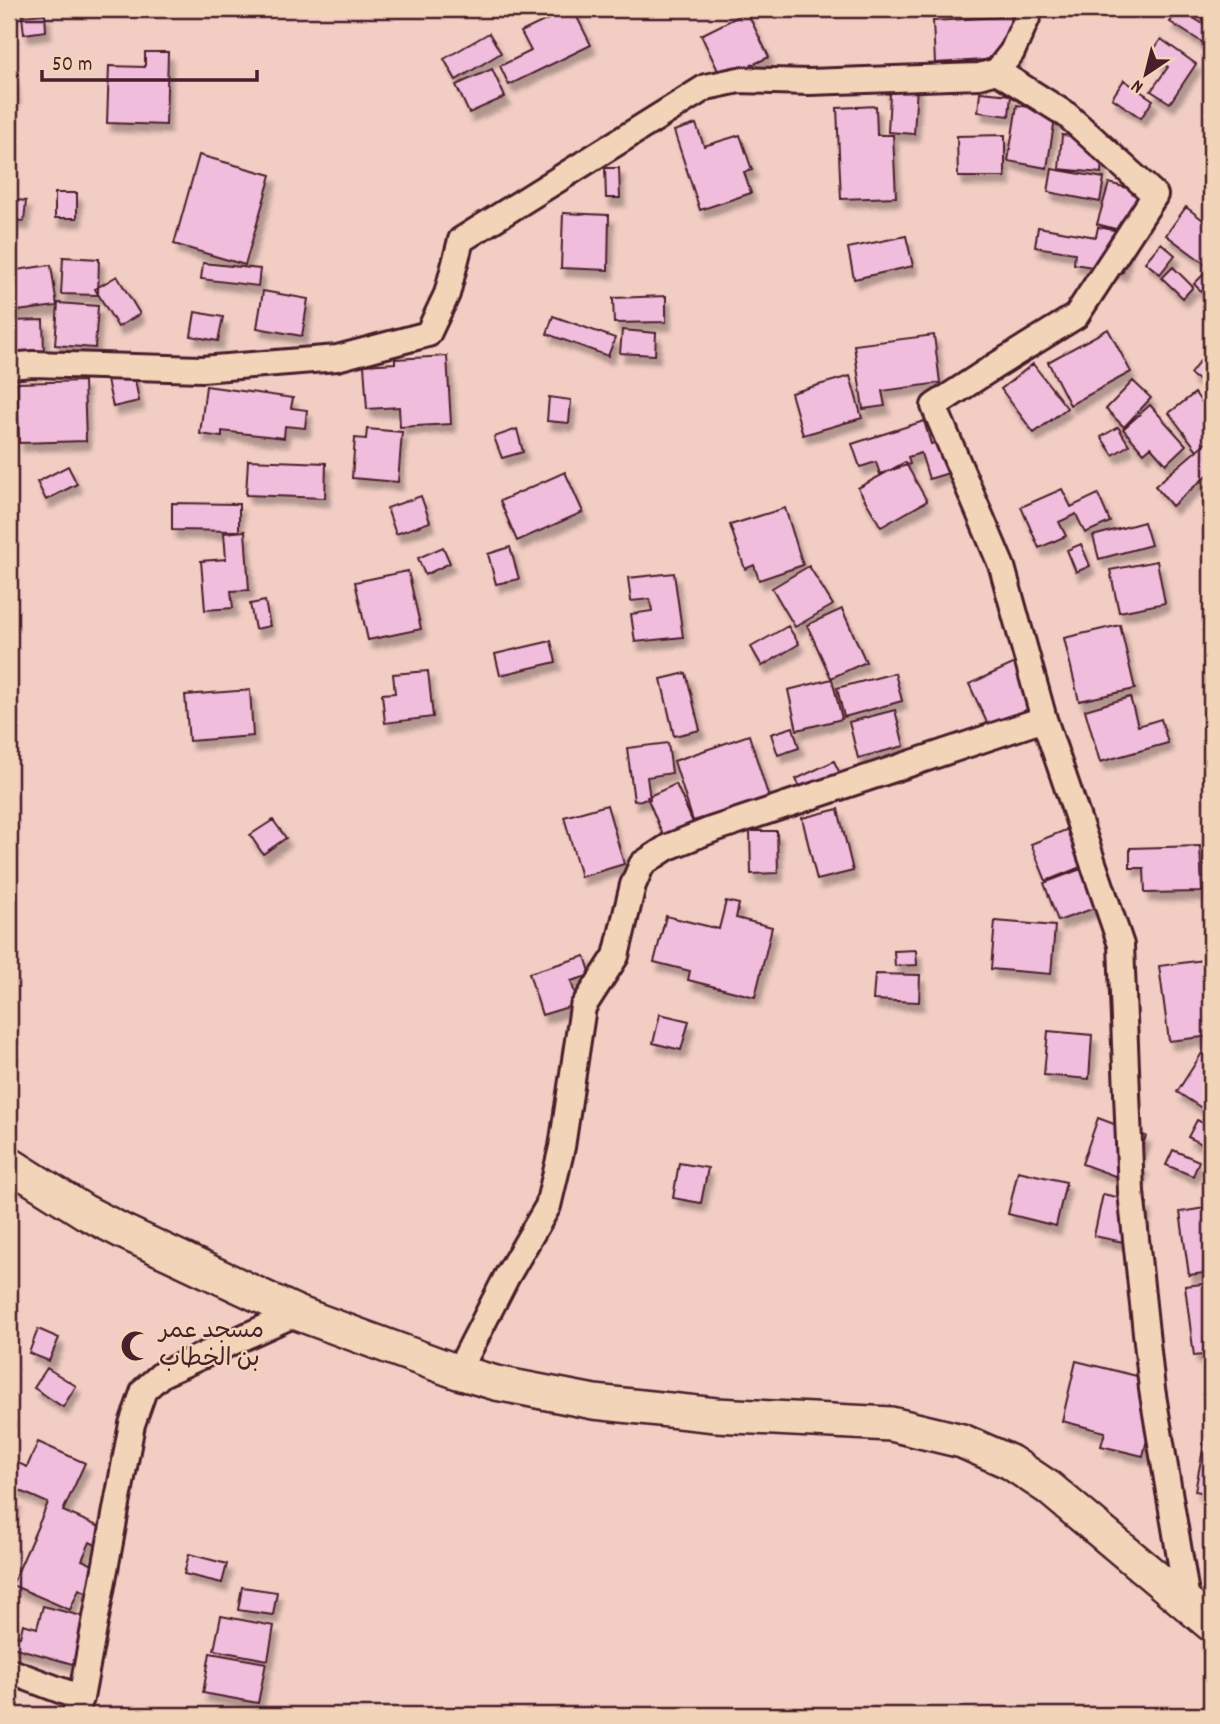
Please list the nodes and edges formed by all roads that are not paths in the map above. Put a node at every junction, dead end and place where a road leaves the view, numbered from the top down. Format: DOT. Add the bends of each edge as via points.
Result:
graph roads {
  1 [pos="1031,9"];
  2 [pos="997,71"];
  3 [pos="9,366"];
  4 [pos="1044,719"];
  5 [pos="9,1164"];
  6 [pos="297,1313"];
  7 [pos="458,1373"];
  8 [pos="1199,1615"];
  9 [pos="9,1671"];
  10 [pos="78,1707"];
  1 -- 2 [label="street" via="1012,52"];
  2 -- 3 [label="street" via="979,76 809,82 739,80 706,87 461,240 447,295 428,334 337,358 202,369"];
  2 -- 4 [label="street" via="1067,115 1155,195 1076,316 934,406 1002,567"];
  4 -- 7 [label="street" via="711,830 668,847 642,864 616,956 583,1007 562,1147 548,1206"];
  4 -- 8 [label="street" via="1121,945 1131,1192 1152,1390"];
  5 -- 6 [label="main road" via="85,1212"];
  6 -- 7 [label="main road"];
  6 -- 10 [label="street" via="162,1374 144,1391 132,1424"];
  7 -- 8 [label="main road" via="594,1402 716,1415 891,1424 962,1441 1010,1462 1049,1488"];
  9 -- 10 [label="street"];
}
